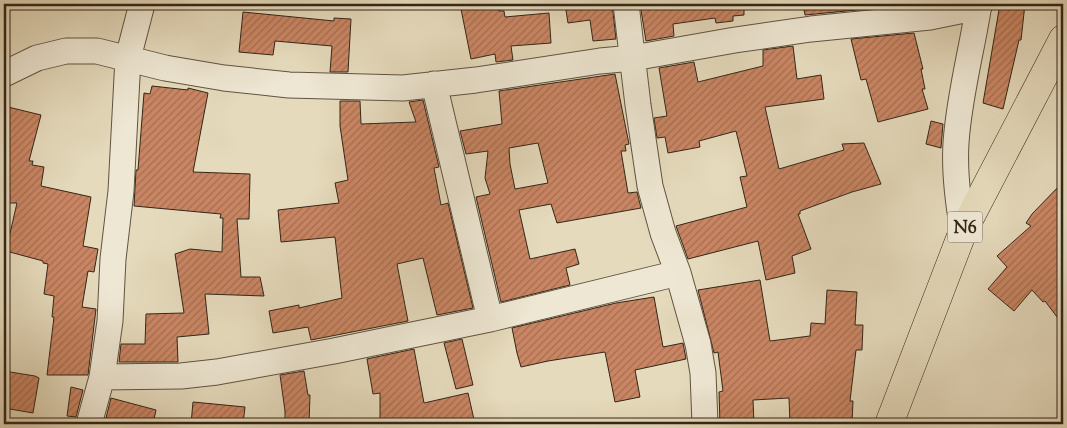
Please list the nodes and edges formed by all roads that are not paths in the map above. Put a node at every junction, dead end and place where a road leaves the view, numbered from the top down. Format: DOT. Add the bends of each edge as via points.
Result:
graph roads {
  1 [pos="142,4"];
  2 [pos="626,4"];
  3 [pos="979,5"];
  4 [pos="1063,39"];
  5 [pos="128,58"];
  6 [pos="633,58"];
  7 [pos="4,74"];
  8 [pos="434,84"];
  9 [pos="963,231"];
  10 [pos="678,273"];
  11 [pos="490,319"];
  12 [pos="102,377"];
  13 [pos="89,424"];
  14 [pos="705,424"];
  15 [pos="889,424"];
  1 -- 5 [label="street"];
  2 -- 6 [label="street"];
  3 -- 6 [label="street" via="930,18 811,29"];
  3 -- 9 [label="street" via="963,86 956,144 957,196"];
  4 -- 9 [label="highway, N6"];
  5 -- 7 [label="street" via="97,51 66,51 37,58"];
  5 -- 8 [label="street" via="190,73 289,84 403,88"];
  5 -- 12 [label="street" via="121,191"];
  6 -- 8 [label="street"];
  6 -- 10 [label="street" via="650,186"];
  8 -- 11 [label="street"];
  9 -- 15 [label="highway, N6"];
  10 -- 11 [label="street"];
  10 -- 14 [label="street" via="698,344"];
  11 -- 12 [label="street" via="218,372"];
  12 -- 13 [label="street"];
}
